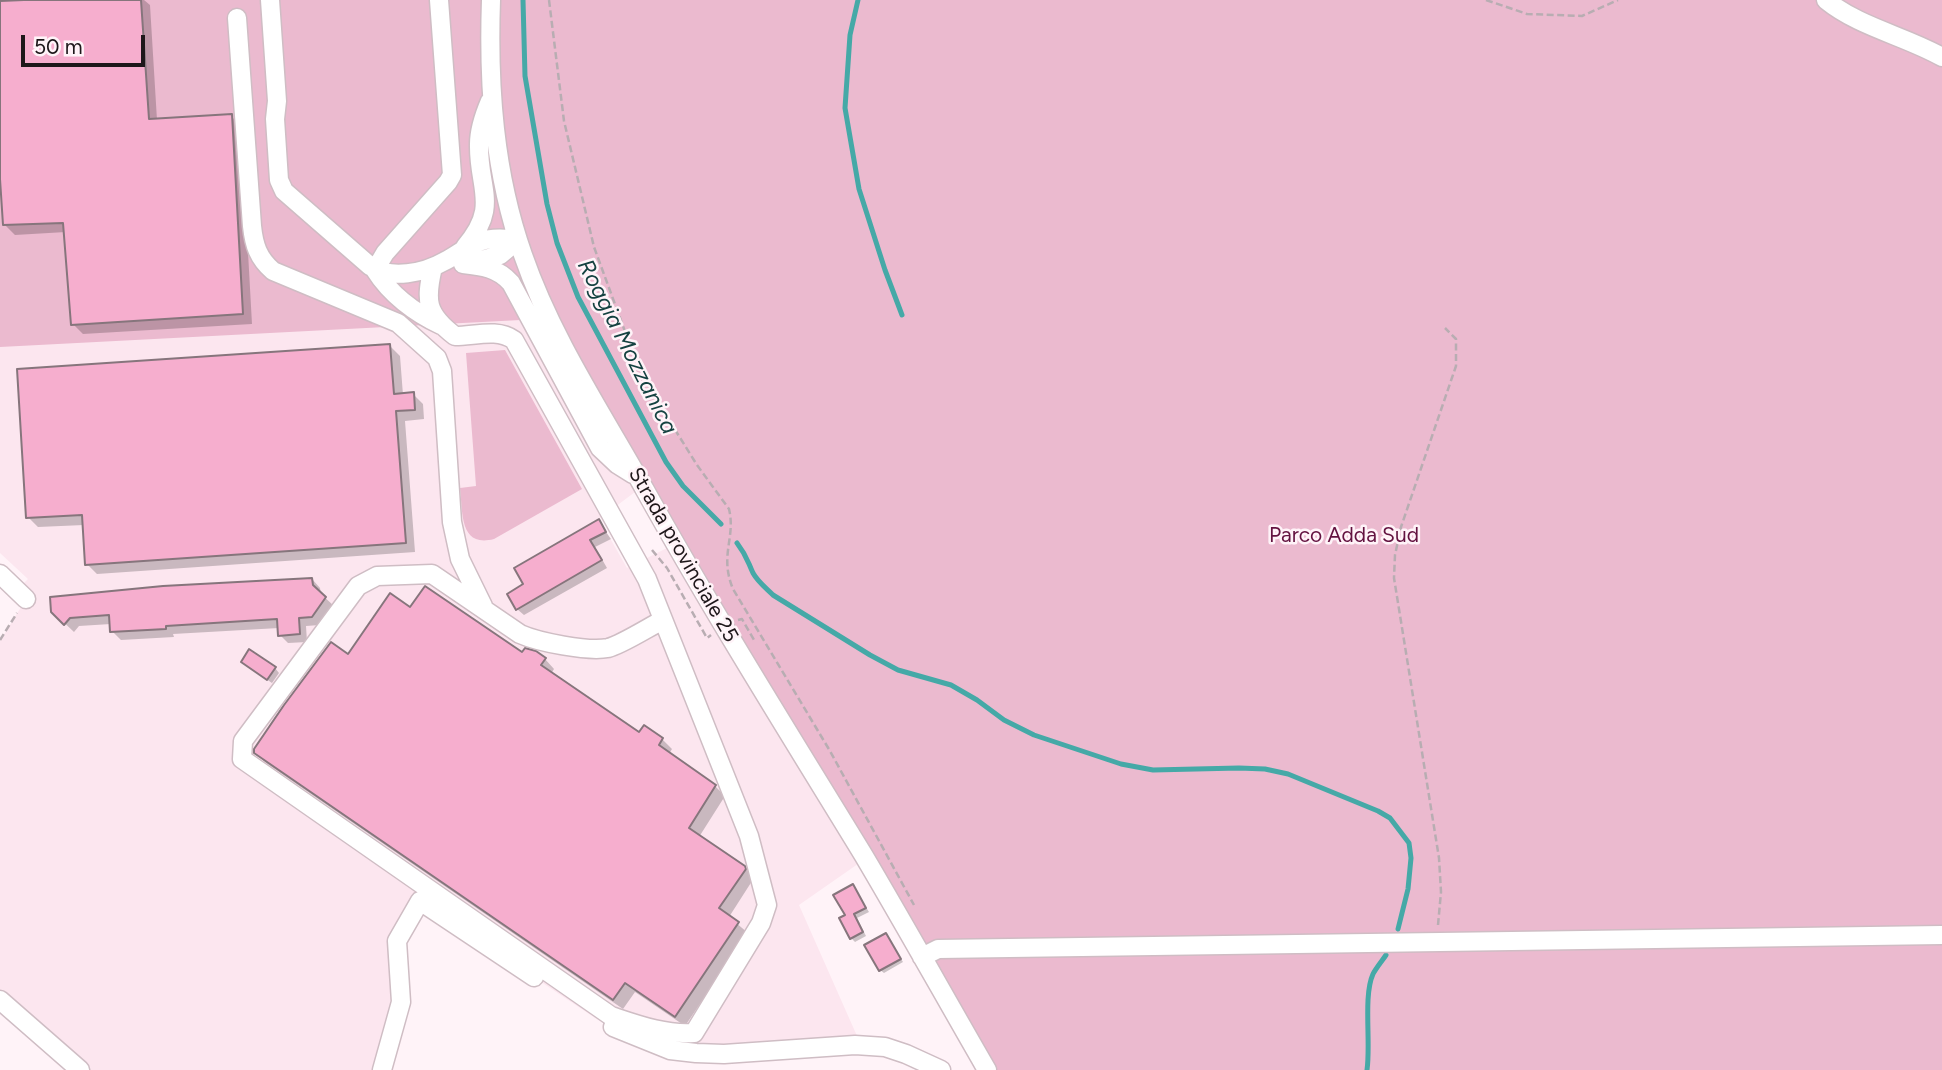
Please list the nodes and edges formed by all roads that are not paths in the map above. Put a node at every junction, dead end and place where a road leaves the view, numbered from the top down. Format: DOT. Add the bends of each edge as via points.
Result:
graph roads {
  1 [pos="270,0"];
  2 [pos="439,0"];
  3 [pos="491,0"];
  4 [pos="1826,0"];
  5 [pos="237,18"];
  6 [pos="1942,57"];
  7 [pos="491,98"];
  8 [pos="518,240"];
  9 [pos="463,257"];
  10 [pos="433,267"];
  11 [pos="375,270"];
  12 [pos="441,326"];
  13 [pos="638,477"];
  14 [pos="0,574"];
  15 [pos="26,599"];
  16 [pos="487,612"];
  17 [pos="663,620"];
  18 [pos="1942,935"];
  19 [pos="922,957"];
  20 [pos="0,1000"];
  21 [pos="80,1070"];
  22 [pos="382,1070"];
  23 [pos="942,1070"];
  24 [pos="987,1070"];
  1 -- 11 [label="street" via="281,188"];
  2 -- 11 [label="street" via="452,175"];
  3 -- 7 [label="street, Strada provinciale 25"];
  4 -- 6 [label="street"];
  5 -- 16 [label="street" via="256,249 273,271 398,323 437,358 442,371 452,522 468,577"];
  7 -- 8 [label="street, Strada provinciale 25"];
  7 -- 9 [label="street" via="479,142 484,217"];
  8 -- 9 [label="street" via="493,239"];
  8 -- 13 [label="street, Strada provinciale 25" via="558,335"];
  9 -- 10 [label="street"];
  9 -- 13 [label="street" via="511,283 600,447"];
  10 -- 11 [label="street" via="397,274"];
  10 -- 12 [label="street" via="428,302"];
  11 -- 12 [label="street" via="402,300"];
  12 -- 17 [label="street" via="455,336 506,334 514,340 647,579"];
  13 -- 19 [label="street, Strada provinciale 25"];
  14 -- 15 [label="street"];
  16 -- 17 [label="street" via="535,641 608,648"];
  16 -- 17 [label="street" via="432,574 377,576 358,586 243,741 242,759 611,1016 677,1034 694,1033 761,923 767,905 749,836"];
  18 -- 19 [label="street" via="938,949"];
  19 -- 24 [label="street, Strada provinciale 25"];
  20 -- 21 [label="street"];
  22 -- 23 [label="street" via="401,1002 397,941 420,901 598,1020 670,1050 724,1054 861,1045 895,1051"];
}
